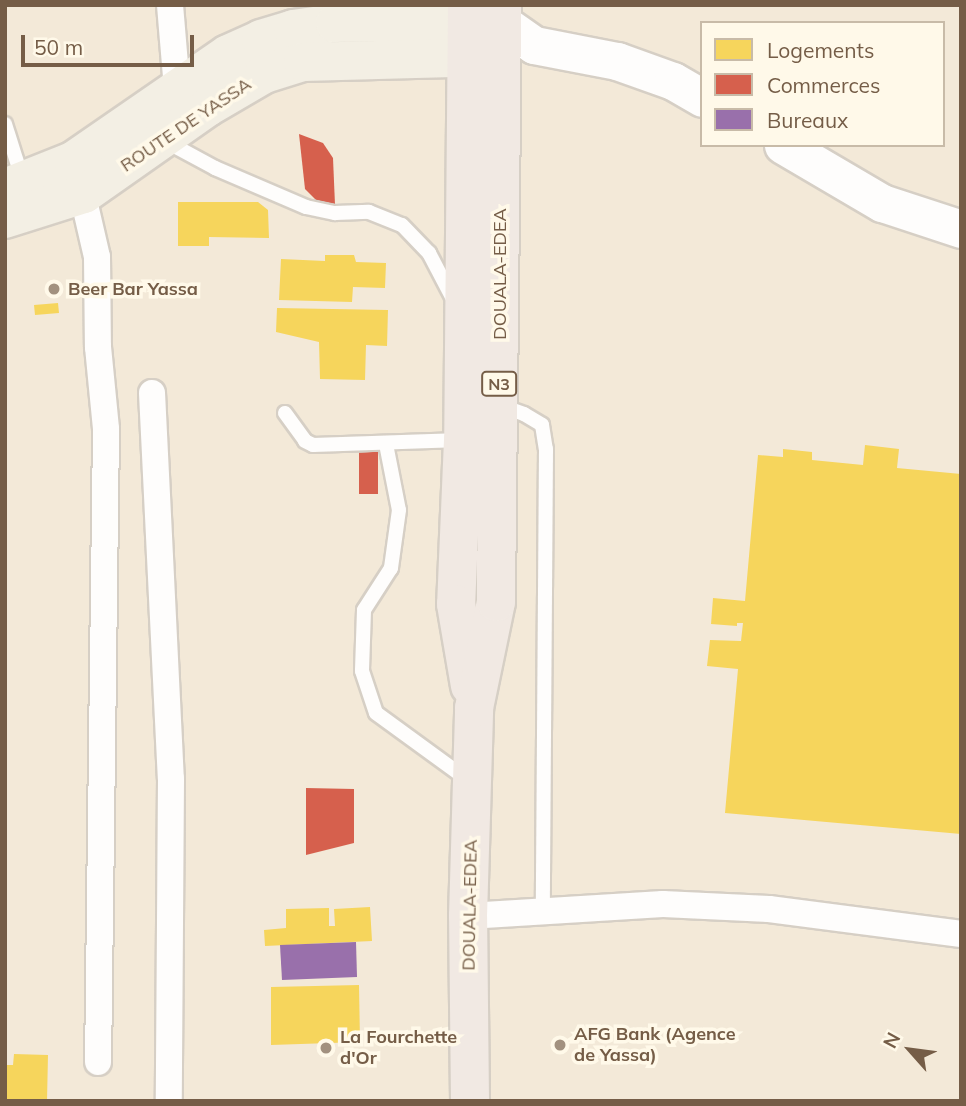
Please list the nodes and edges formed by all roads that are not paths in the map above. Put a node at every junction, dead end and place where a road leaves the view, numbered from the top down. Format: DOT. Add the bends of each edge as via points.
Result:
graph roads {
  1 [pos="170,5"];
  2 [pos="358,14"];
  3 [pos="491,30"];
  4 [pos="177,88"];
  5 [pos="700,97"];
  6 [pos="5,124"];
  7 [pos="162,139"];
  8 [pos="786,147"];
  9 [pos="78,177"];
  10 [pos="14,185"];
  11 [pos="5,219"];
  12 [pos="961,229"];
  13 [pos="465,322"];
  14 [pos="152,393"];
  15 [pos="498,405"];
  16 [pos="285,413"];
  17 [pos="463,440"];
  18 [pos="386,444"];
  19 [pos="474,708"];
  20 [pos="472,783"];
  21 [pos="542,910"];
  22 [pos="468,916"];
  23 [pos="961,934"];
  24 [pos="98,1062"];
  25 [pos="169,1101"];
  26 [pos="470,1101"];
  1 -- 4 [label="street"];
  2 -- 3 [label="main road, ROUTE DE YASSA"];
  2 -- 4 [label="main road, ROUTE DE YASSA" via="261,39 228,54"];
  3 -- 5 [label="main road" via="617,61 673,81"];
  3 -- 7 [label="main road, ROUTE DE YASSA" via="303,62 264,74"];
  3 -- 13 [label="highway, DOUALA-EDEA / N3"];
  3 -- 15 [label="highway, DOUALA-EDEA / N3"];
  4 -- 9 [label="main road, ROUTE DE YASSA"];
  6 -- 10 [label="lane"];
  7 -- 9 [label="main road, ROUTE DE YASSA"];
  7 -- 13 [label="lane" via="215,168 306,207 369,212 402,225 429,253"];
  8 -- 12 [label="main road" via="881,203"];
  9 -- 10 [label="main road, ROUTE DE YASSA"];
  9 -- 11 [label="main road, ROUTE DE YASSA"];
  9 -- 24 [label="street" via="97,257 98,347 106,429"];
  13 -- 17 [label="highway, DOUALA-EDEA / N3"];
  14 -- 25 [label="street" via="171,779"];
  15 -- 19 [label="highway, DOUALA-EDEA / N3" via="496,602"];
  15 -- 21 [label="lane" via="542,425 546,449"];
  16 -- 18 [label="lane" via="313,445"];
  17 -- 18 [label="lane"];
  17 -- 19 [label="highway, DOUALA-EDEA / N3" via="456,604"];
  18 -- 20 [label="lane" via="399,510 391,568 364,610 362,671 376,713"];
  19 -- 20 [label="highway, DOUALA-EDEA / N3"];
  20 -- 22 [label="highway, DOUALA-EDEA / N3"];
  21 -- 22 [label="street"];
  21 -- 23 [label="street" via="663,904 769,909"];
  22 -- 26 [label="highway, DOUALA-EDEA / N3"];
}
